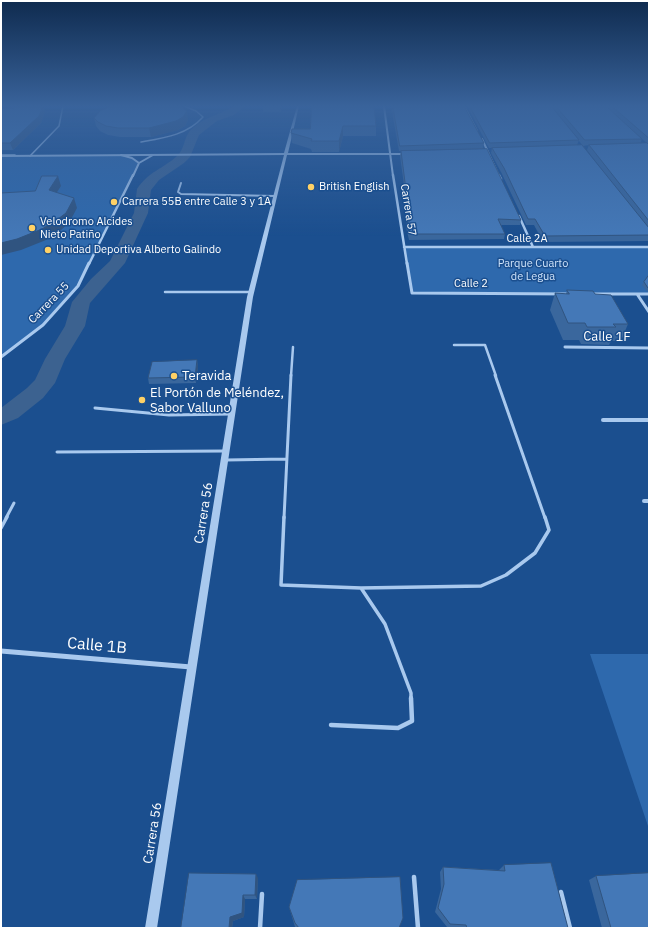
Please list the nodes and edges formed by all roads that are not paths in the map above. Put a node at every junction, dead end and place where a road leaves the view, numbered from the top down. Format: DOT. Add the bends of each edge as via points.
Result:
graph roads {
  1 [pos="36,149"];
  2 [pos="287,149"];
  3 [pos="389,149"];
  4 [pos="488,149"];
  5 [pos="481,152"];
  6 [pos="489,152"];
  7 [pos="496,152"];
  8 [pos="390,154"];
  9 [pos="413,154"];
  10 [pos="1,155"];
  11 [pos="120,155"];
  12 [pos="154,155"];
  13 [pos="286,155"];
  14 [pos="30,156"];
  15 [pos="139,163"];
  16 [pos="501,179"];
  17 [pos="181,183"];
  18 [pos="275,196"];
  19 [pos="517,213"];
  20 [pos="404,247"];
  21 [pos="533,247"];
  22 [pos="649,247"];
  23 [pos="165,292"];
  24 [pos="251,292"];
  25 [pos="412,292"];
  26 [pos="575,294"];
  27 [pos="589,294"];
  28 [pos="637,294"];
  29 [pos="649,294"];
  30 [pos="649,312"];
  31 [pos="454,345"];
  32 [pos="293,347"];
  33 [pos="565,347"];
  34 [pos="649,348"];
  35 [pos="1,357"];
  36 [pos="94,408"];
  37 [pos="231,414"];
  38 [pos="603,420"];
  39 [pos="649,420"];
  40 [pos="226,451"];
  41 [pos="57,452"];
  42 [pos="286,459"];
  43 [pos="224,460"];
  44 [pos="14,503"];
  45 [pos="1,528"];
  46 [pos="361,588"];
  47 [pos="1,651"];
  48 [pos="192,667"];
  49 [pos="332,725"];
  50 [pos="414,877"];
  51 [pos="561,892"];
  52 [pos="262,894"];
  53 [pos="150,928"];
  54 [pos="260,928"];
  55 [pos="418,928"];
  56 [pos="570,928"];
  1 -- 14 [label="street"];
  2 -- 13 [label="street, Carrera 56"];
  3 -- 8 [label="street, Carrera 57"];
  4 -- 6 [label="street"];
  5 -- 6 [label="street"];
  6 -- 7 [label="street"];
  6 -- 16 [label="street"];
  8 -- 9 [label="street"];
  8 -- 13 [label="street"];
  8 -- 20 [label="street, Carrera 57"];
  10 -- 14 [label="street"];
  11 -- 12 [label="street"];
  11 -- 14 [label="street"];
  11 -- 15 [label="street"];
  12 -- 13 [label="street"];
  12 -- 15 [label="street"];
  13 -- 18 [label="street, Carrera 56"];
  15 -- 35 [label="street, Carrera 55" via="78,286 43,325"];
  17 -- 18 [label="lane" via="178,192 181,194"];
  18 -- 24 [label="street, Carrera 56"];
  19 -- 21 [label="street"];
  20 -- 21 [label="street, Calle 2A"];
  20 -- 25 [label="street, Carrera 57"];
  21 -- 22 [label="street, Calle 2A"];
  23 -- 24 [label="lane"];
  24 -- 37 [label="street, Carrera 56"];
  25 -- 26 [label="street, Calle 2"];
  27 -- 28 [label="street"];
  28 -- 29 [label="street"];
  28 -- 30 [label="street"];
  31 -- 46 [label="lane" via="485,344 549,530 535,553 506,575 481,586"];
  32 -- 42 [label="lane"];
  33 -- 34 [label="street, Calle 1F"];
  36 -- 37 [label="lane" via="169,415"];
  37 -- 40 [label="street, Carrera 56"];
  38 -- 39 [label="street"];
  40 -- 41 [label="lane"];
  40 -- 43 [label="street, Carrera 56"];
  42 -- 43 [label="lane"];
  42 -- 46 [label="lane" via="281,585"];
  43 -- 48 [label="street, Carrera 56"];
  44 -- 45 [label="lane"];
  46 -- 49 [label="lane" via="385,624 411,693 412,721 398,728"];
  47 -- 48 [label="street, Calle 1B"];
  48 -- 53 [label="street, Carrera 56"];
  50 -- 55 [label="lane"];
  51 -- 56 [label="lane"];
  52 -- 54 [label="lane"];
}
